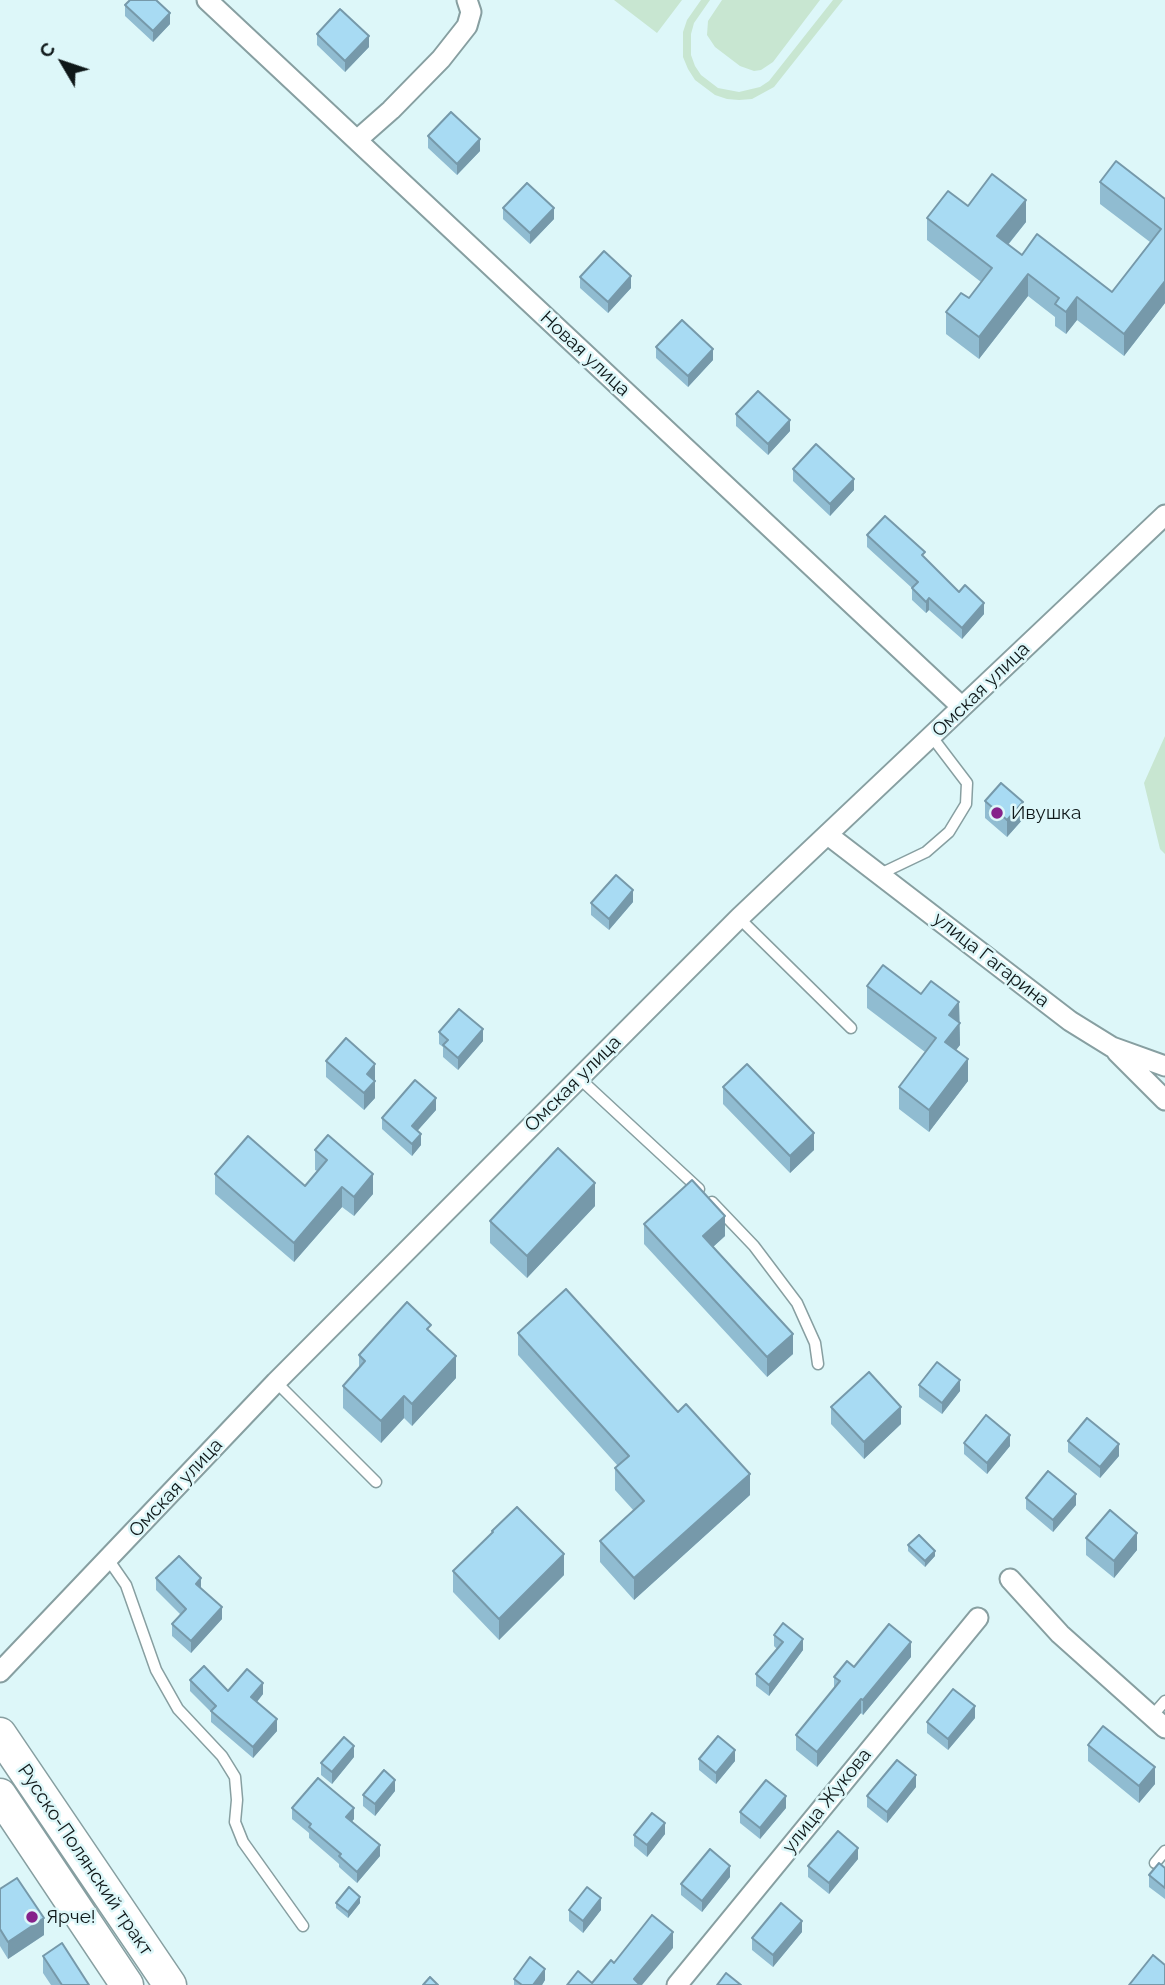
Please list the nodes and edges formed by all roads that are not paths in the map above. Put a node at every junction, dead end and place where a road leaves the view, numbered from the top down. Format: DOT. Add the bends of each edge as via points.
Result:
graph roads {
  1 [pos="208,0"];
  2 [pos="467,0"];
  3 [pos="357,141"];
  4 [pos="1165,515"];
  5 [pos="962,707"];
  6 [pos="932,737"];
  7 [pos="828,835"];
  8 [pos="880,874"];
  9 [pos="739,918"];
  10 [pos="851,1028"];
  11 [pos="1112,1046"];
  12 [pos="1165,1066"];
  13 [pos="579,1078"];
  14 [pos="1165,1100"];
  15 [pos="818,1364"];
  16 [pos="276,1382"];
  17 [pos="376,1482"];
  18 [pos="108,1559"];
  19 [pos="1010,1579"];
  20 [pos="978,1618"];
  21 [pos="0,1672"];
  22 [pos="1161,1715"];
  23 [pos="0,1734"];
  24 [pos="0,1795"];
  25 [pos="1165,1851"];
  26 [pos="1155,1863"];
  27 [pos="303,1926"];
  28 [pos="127,1985"];
  29 [pos="170,1985"];
  30 [pos="677,1985"];
  1 -- 3 [label="street, Новая улица"];
  2 -- 3 [label="street" via="471,12 467,26 433,68"];
  3 -- 5 [label="street, Новая улица"];
  4 -- 5 [label="street, Омская улица"];
  5 -- 6 [label="street, Омская улица"];
  6 -- 7 [label="street, Омская улица"];
  6 -- 8 [label="lane" via="967,783 966,804 949,832 926,852"];
  7 -- 8 [label="street, улица Гагарина"];
  7 -- 9 [label="street, Омская улица"];
  8 -- 11 [label="street, улица Гагарина" via="1070,1021"];
  9 -- 10 [label="lane"];
  9 -- 13 [label="street, Омская улица"];
  11 -- 12 [label="street, улица Гагарина"];
  11 -- 14 [label="street"];
  13 -- 15 [label="lane" via="693,1182 754,1246 797,1303 815,1343"];
  13 -- 16 [label="street, Омская улица"];
  16 -- 17 [label="lane"];
  16 -- 18 [label="street, Омская улица"];
  18 -- 21 [label="street, Омская улица"];
  18 -- 27 [label="lane" via="126,1585 156,1671 178,1709 222,1756 235,1777 235,1822 243,1842"];
  19 -- 22 [label="street" via="1060,1634"];
  20 -- 30 [label="street, улица Жукова"];
  23 -- 29 [label="main road, Русско-Полянский тракт"];
  24 -- 28 [label="main road, Русско-Полянский тракт"];
  25 -- 26 [label="lane"];
}
